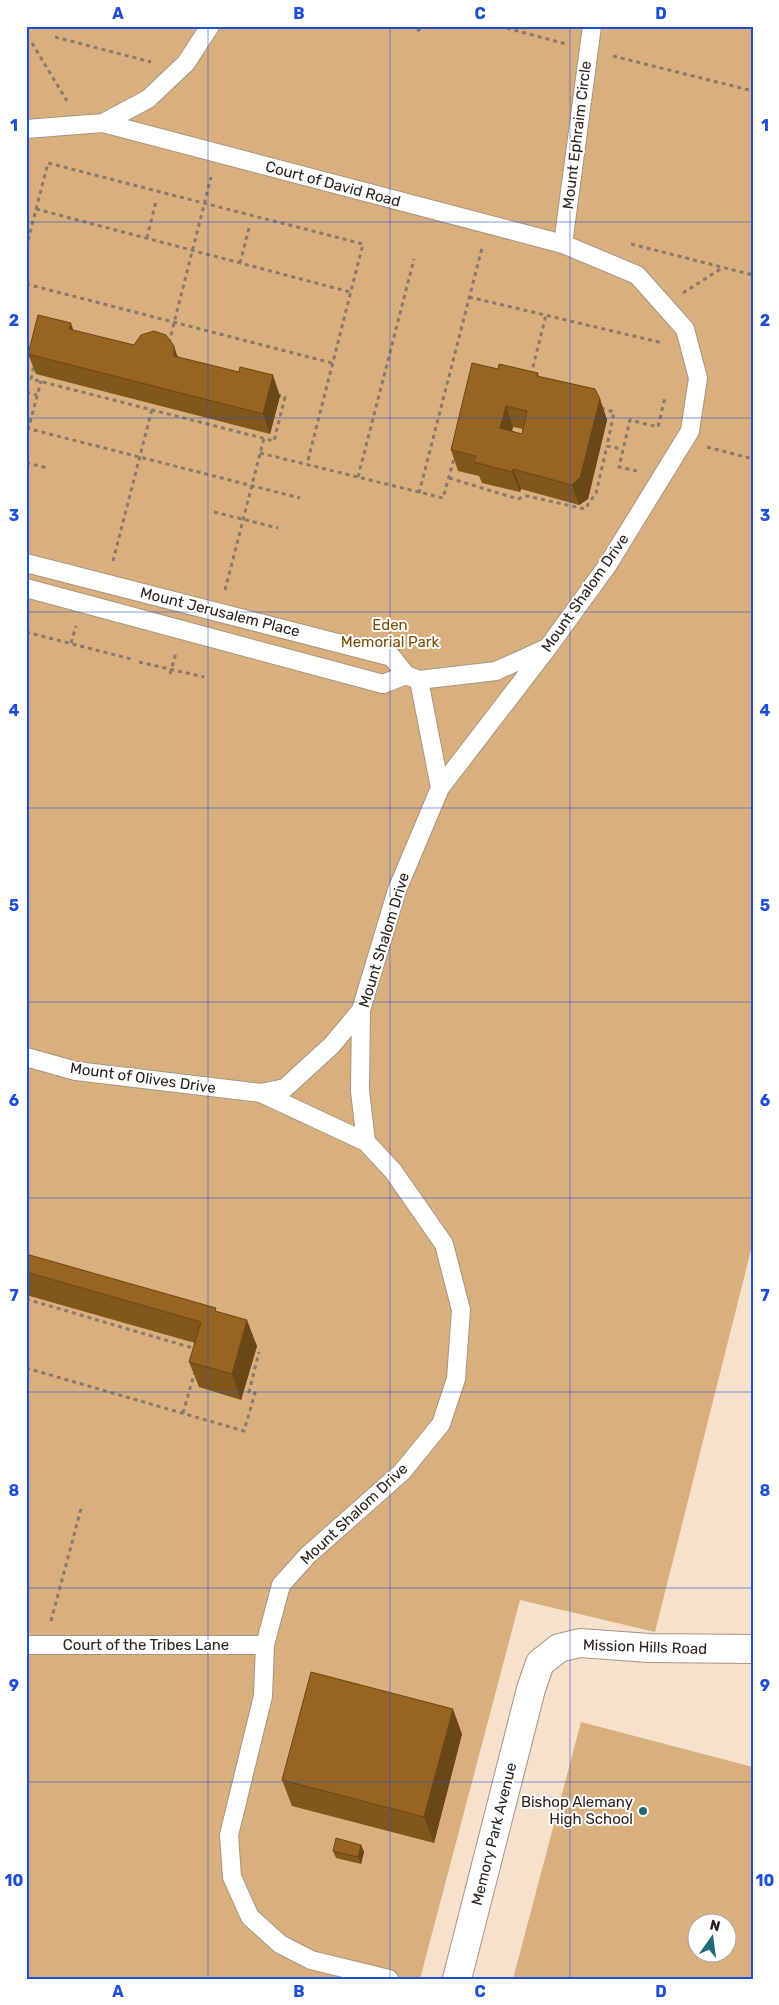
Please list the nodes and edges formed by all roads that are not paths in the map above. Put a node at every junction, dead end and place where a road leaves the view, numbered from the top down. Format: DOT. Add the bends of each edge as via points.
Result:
graph roads {
  1 [pos="210,26"];
  2 [pos="592,26"];
  3 [pos="103,122"];
  4 [pos="26,129"];
  5 [pos="563,244"];
  6 [pos="26,563"];
  7 [pos="26,588"];
  8 [pos="549,646"];
  9 [pos="413,677"];
  10 [pos="440,788"];
  11 [pos="361,1010"];
  12 [pos="26,1057"];
  13 [pos="261,1093"];
  14 [pos="366,1142"];
  15 [pos="26,1645"];
  16 [pos="266,1645"];
  17 [pos="753,1649"];
  18 [pos="531,1689"];
  19 [pos="389,1979"];
  20 [pos="457,1979"];
  1 -- 3 [label="lane" via="186,63 148,98"];
  2 -- 5 [label="lane, Mount Ephraim Circle"];
  3 -- 4 [label="lane"];
  3 -- 5 [label="lane, Court of David Road"];
  5 -- 8 [label="lane, Mount Shalom Drive" via="637,275 685,329 698,378 690,431 607,566"];
  6 -- 9 [label="lane, Mount Jerusalem Place" via="392,657"];
  7 -- 9 [label="lane, Mount Jerusalem Place" via="383,684"];
  8 -- 9 [label="lane, Mount Jerusalem Place" via="496,671"];
  8 -- 10 [label="lane, Mount Shalom Drive"];
  9 -- 10 [label="lane"];
  10 -- 11 [label="lane, Mount Shalom Drive" via="397,890"];
  11 -- 13 [label="lane, Mount of Olives Drive" via="332,1045 285,1088"];
  11 -- 14 [label="lane, Mount Shalom Drive" via="360,1091"];
  12 -- 13 [label="lane, Mount of Olives Drive" via="76,1071"];
  13 -- 14 [label="lane, Mount of Olives Drive"];
  14 -- 16 [label="lane, Mount Shalom Drive" via="393,1171 444,1244 461,1310 456,1379 441,1424 402,1472 308,1555 281,1585"];
  15 -- 16 [label="lane, Court of the Tribes Lane"];
  16 -- 19 [label="lane, Mount Shalom Drive" via="263,1696 229,1835 232,1877 250,1918 280,1944 311,1960"];
  17 -- 18 [label="street, Mission Hills Road" via="649,1648 580,1643 558,1648 540,1663"];
  18 -- 20 [label="street, Memory Park Avenue"];
}
